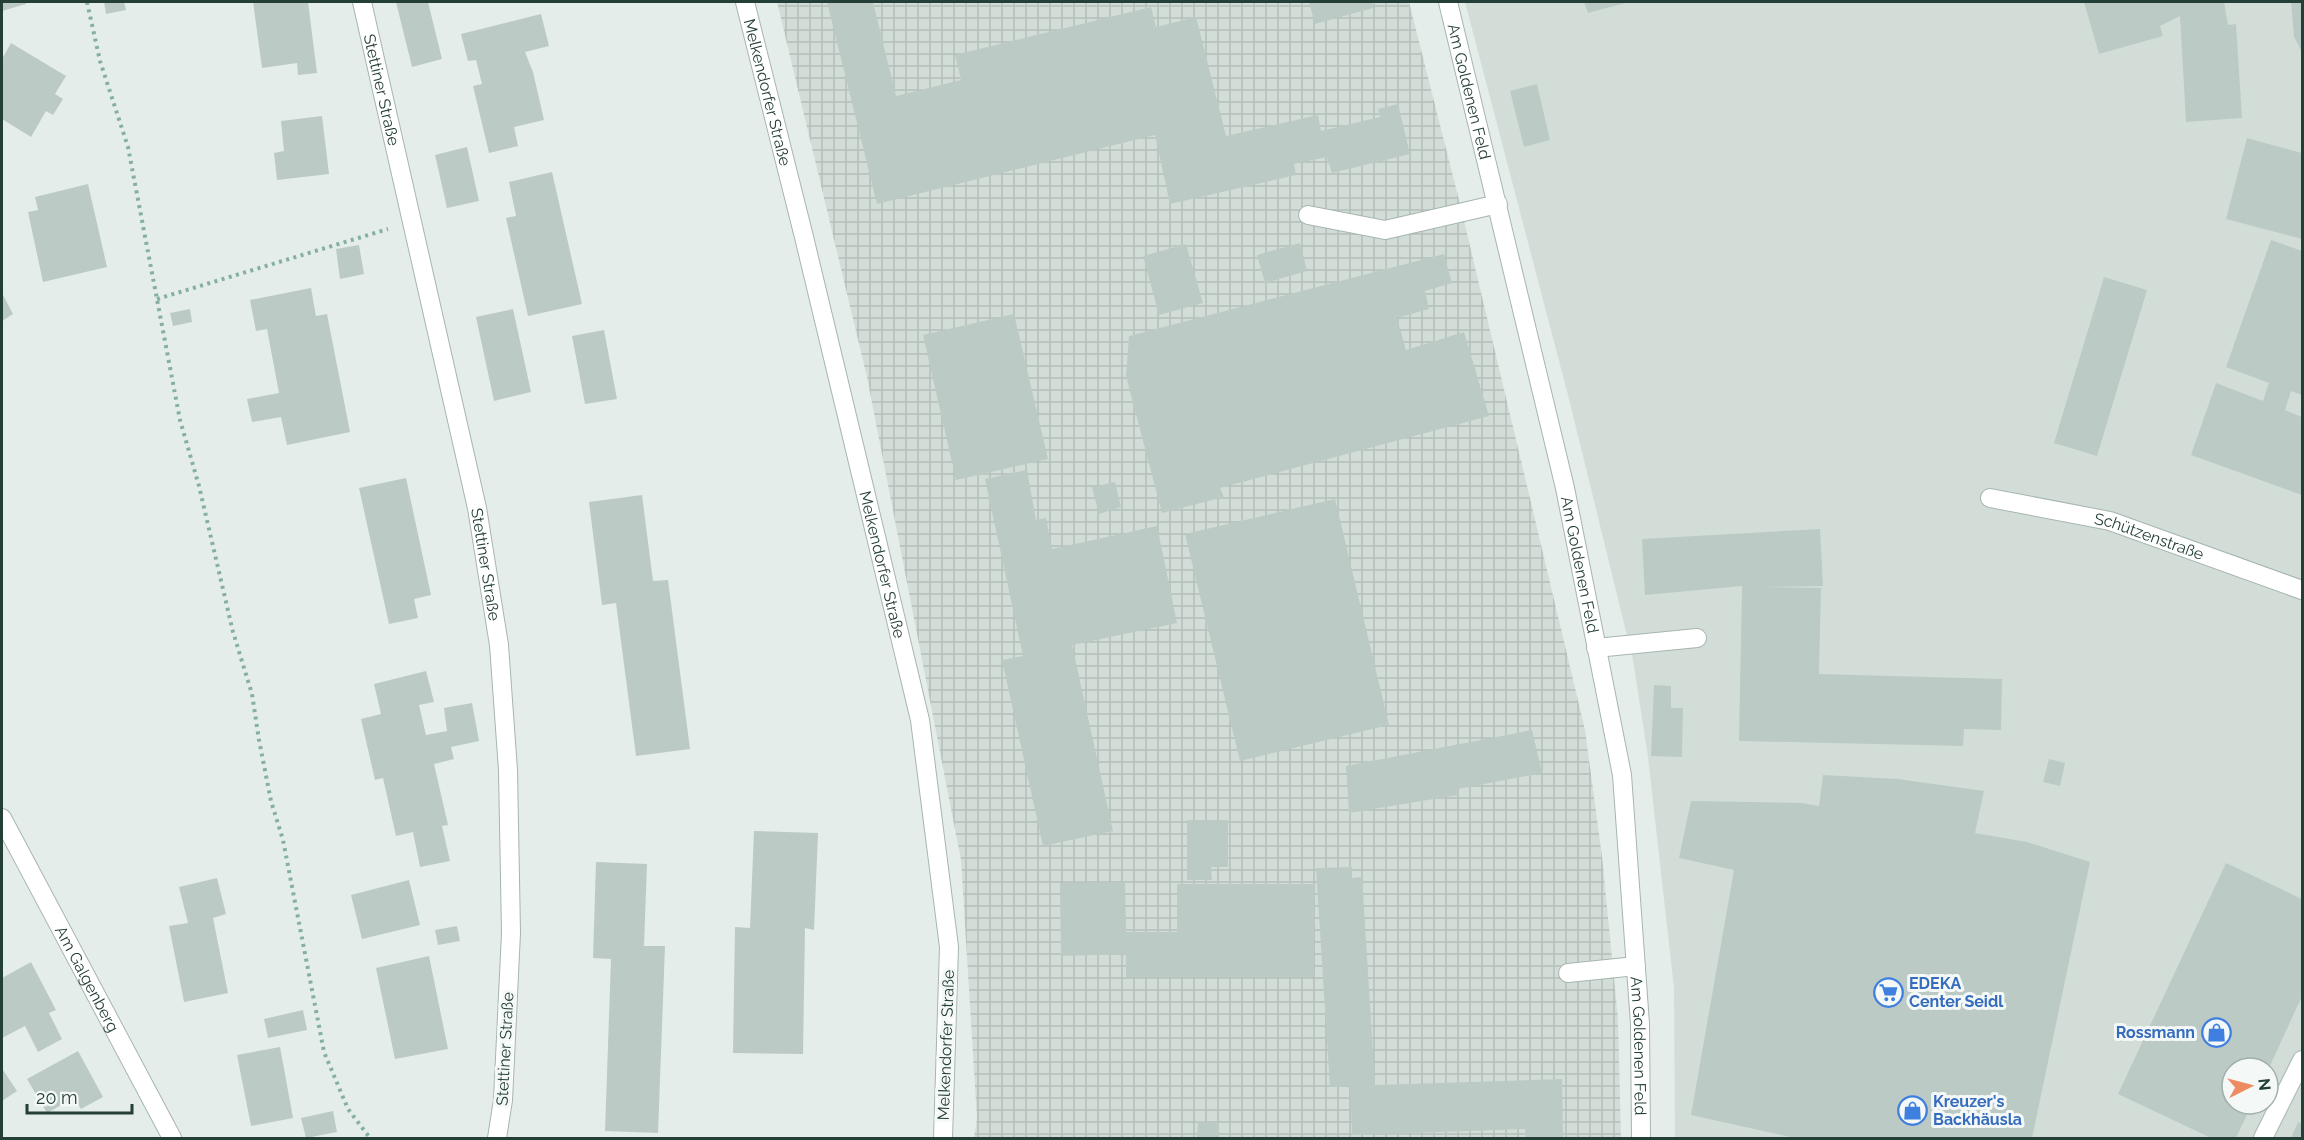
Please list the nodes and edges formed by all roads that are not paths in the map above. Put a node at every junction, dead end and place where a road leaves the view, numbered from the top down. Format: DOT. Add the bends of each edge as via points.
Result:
graph roads {
  1 [pos="362,2"];
  2 [pos="745,2"];
  3 [pos="1448,2"];
  4 [pos="1498,204"];
  5 [pos="1308,215"];
  6 [pos="1990,498"];
  7 [pos="2302,590"];
  8 [pos="1696,638"];
  9 [pos="1596,648"];
  10 [pos="2,818"];
  11 [pos="1636,966"];
  12 [pos="1568,973"];
  13 [pos="2302,1060"];
  14 [pos="172,1138"];
  15 [pos="497,1138"];
  16 [pos="942,1138"];
  17 [pos="1641,1138"];
  18 [pos="2263,1138"];
  1 -- 15 [label="street, Stettiner Straße" via="477,508 499,645 508,770 511,933 503,1100"];
  2 -- 16 [label="street, Melkendorfer Straße" via="920,720 949,947"];
  3 -- 4 [label="street, Am Goldenen Feld"];
  4 -- 5 [label="street" via="1385,230"];
  4 -- 9 [label="street, Am Goldenen Feld" via="1565,488"];
  6 -- 7 [label="street, Schützenstraße" via="2110,521"];
  8 -- 9 [label="street"];
  9 -- 11 [label="street, Am Goldenen Feld" via="1622,775"];
  10 -- 14 [label="street, Am Galgenberg"];
  11 -- 12 [label="street"];
  11 -- 17 [label="street, Am Goldenen Feld"];
  13 -- 18 [label="street"];
}
